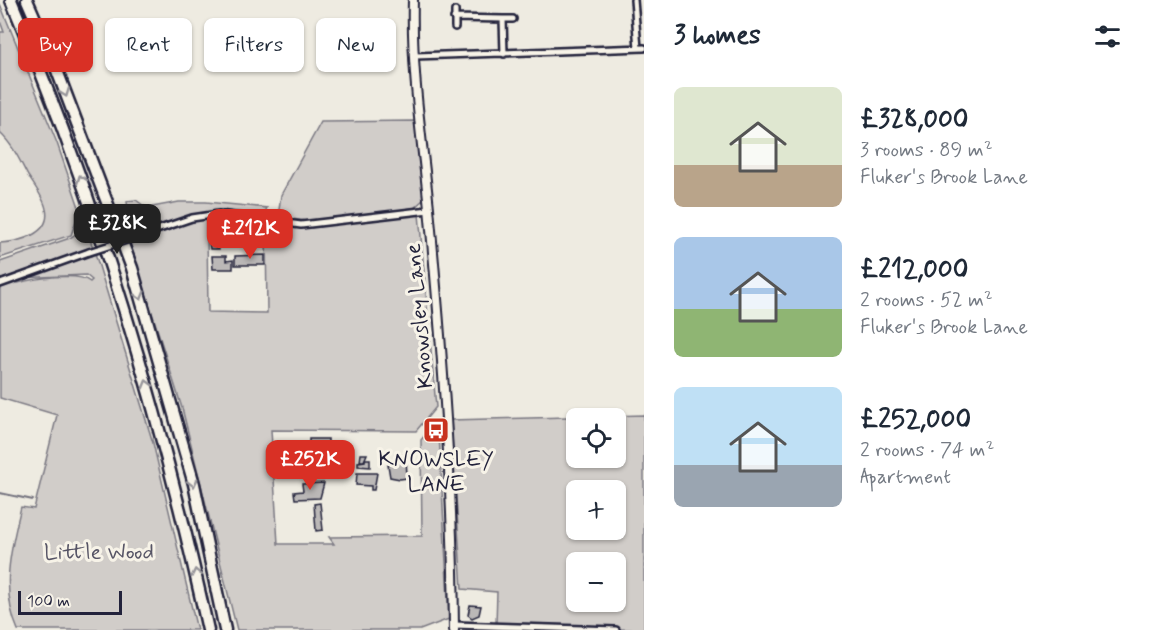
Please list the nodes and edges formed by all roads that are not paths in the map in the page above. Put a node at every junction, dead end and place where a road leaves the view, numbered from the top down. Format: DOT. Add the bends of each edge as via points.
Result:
graph roads {
  1 [pos="11,0"];
  2 [pos="27,0"];
  3 [pos="413,0"];
  4 [pos="634,0"];
  5 [pos="455,11"];
  6 [pos="454,18"];
  7 [pos="503,19"];
  8 [pos="513,19"];
  9 [pos="455,27"];
  10 [pos="641,48"];
  11 [pos="504,54"];
  12 [pos="415,56"];
  13 [pos="429,210"];
  14 [pos="273,220"];
  15 [pos="251,234"];
  16 [pos="0,284"];
  17 [pos="454,627"];
  18 [pos="208,630"];
  19 [pos="225,630"];
  20 [pos="616,630"];
  18 -- 1 [label="highway, one-way" via="178,493 117,279 47,85"];
  2 -- 19 [label="highway, one-way" via="132,268 194,484"];
  3 -- 12 [label="main road, Knowsley Lane"];
  4 -- 10 [label="street"];
  5 -- 6 [label="street"];
  6 -- 7 [label="street"];
  6 -- 9 [label="street"];
  7 -- 8 [label="street"];
  7 -- 11 [label="street"];
  10 -- 11 [label="street"];
  11 -- 12 [label="street"];
  12 -- 13 [label="main road, Knowsley Lane"];
  13 -- 14 [label="street" via="301,225"];
  13 -- 17 [label="main road, Knowsley Lane" via="452,515"];
  14 -- 15 [label="street"];
  14 -- 16 [label="street, bridge" via="219,214 192,218"];
  17 -- 20 [label="street"];
}
